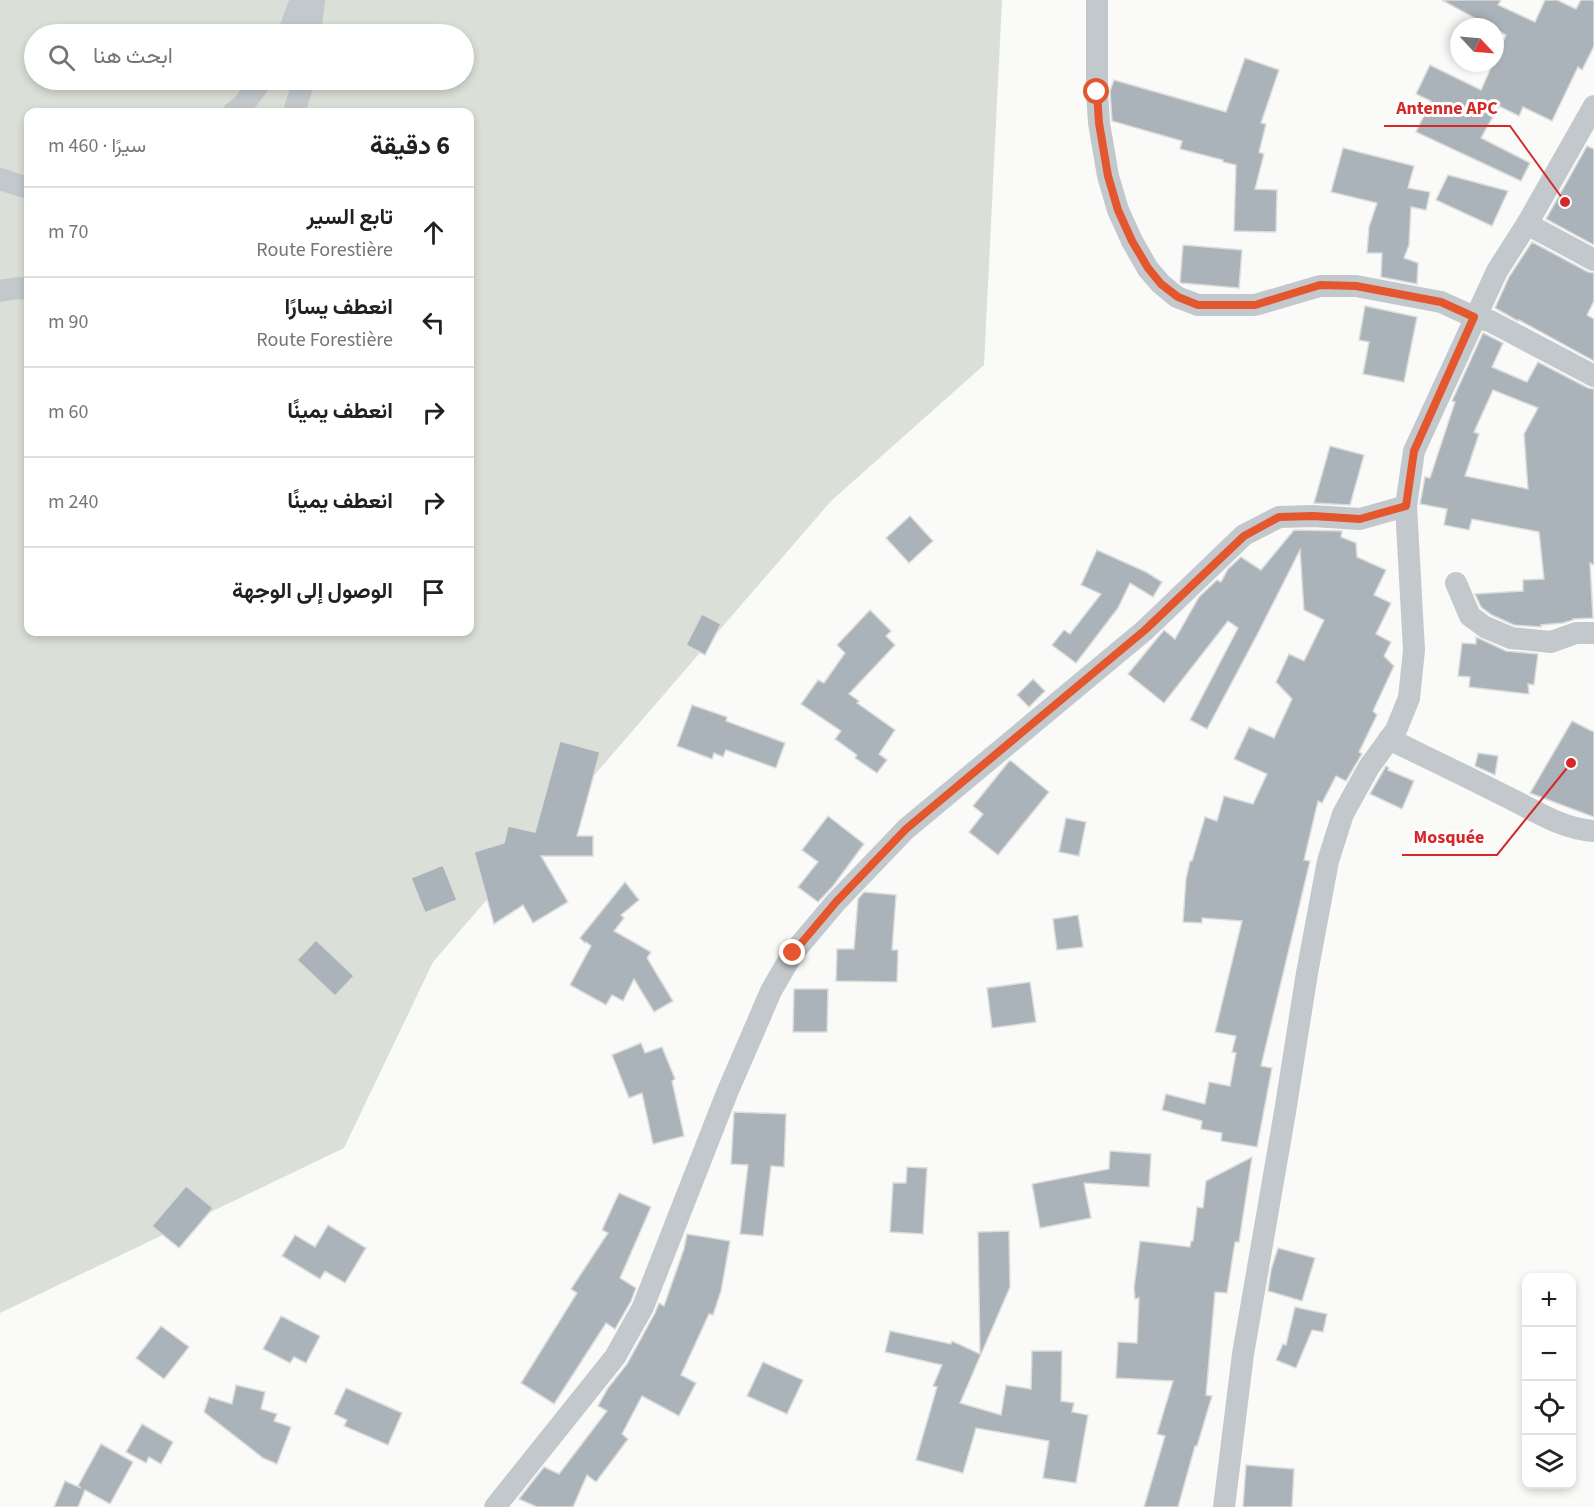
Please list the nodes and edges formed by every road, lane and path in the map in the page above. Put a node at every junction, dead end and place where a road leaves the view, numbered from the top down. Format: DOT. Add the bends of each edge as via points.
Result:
graph roads {
  1 [pos="301,0"];
  2 [pos="314,0"];
  3 [pos="1096,0"];
  4 [pos="292,24"];
  5 [pos="311,24"];
  6 [pos="254,90"];
  7 [pos="301,90"];
  8 [pos="1594,106"];
  9 [pos="239,108"];
  10 [pos="295,108"];
  11 [pos="0,179"];
  12 [pos="24,187"];
  13 [pos="1527,224"];
  14 [pos="1594,260"];
  15 [pos="24,289"];
  16 [pos="0,291"];
  17 [pos="1474,317"];
  18 [pos="1594,376"];
  19 [pos="1406,506"];
  20 [pos="1456,583"];
  21 [pos="1594,633"];
  22 [pos="1389,739"];
  23 [pos="1594,831"];
  24 [pos="495,1507"];
  25 [pos="1224,1507"];
  1 -- 4 [label="street"];
  2 -- 5 [label="street"];
  3 -- 17 [label="street" via="1099,123 1108,176 1132,241 1161,284 1198,305 1255,305 1320,285 1356,286 1441,302"];
  6 -- 9 [label="street"];
  7 -- 10 [label="street"];
  8 -- 13 [label="street"];
  11 -- 12 [label="street"];
  13 -- 14 [label="street"];
  13 -- 17 [label="street"];
  15 -- 16 [label="street"];
  17 -- 18 [label="street" via="1490,321"];
  17 -- 19 [label="street" via="1414,451"];
  19 -- 22 [label="street" via="1414,650 1409,698"];
  19 -- 24 [label="street" via="1360,519 1279,517 1244,536 1145,630 906,829 836,902 793,953 771,991 638,1317 615,1357"];
  20 -- 21 [label="street" via="1470,616 1511,638 1551,642 1576,633"];
  22 -- 23 [label="street" via="1552,821"];
  22 -- 25 [label="street" via="1342,814 1328,861 1243,1354"];
}
